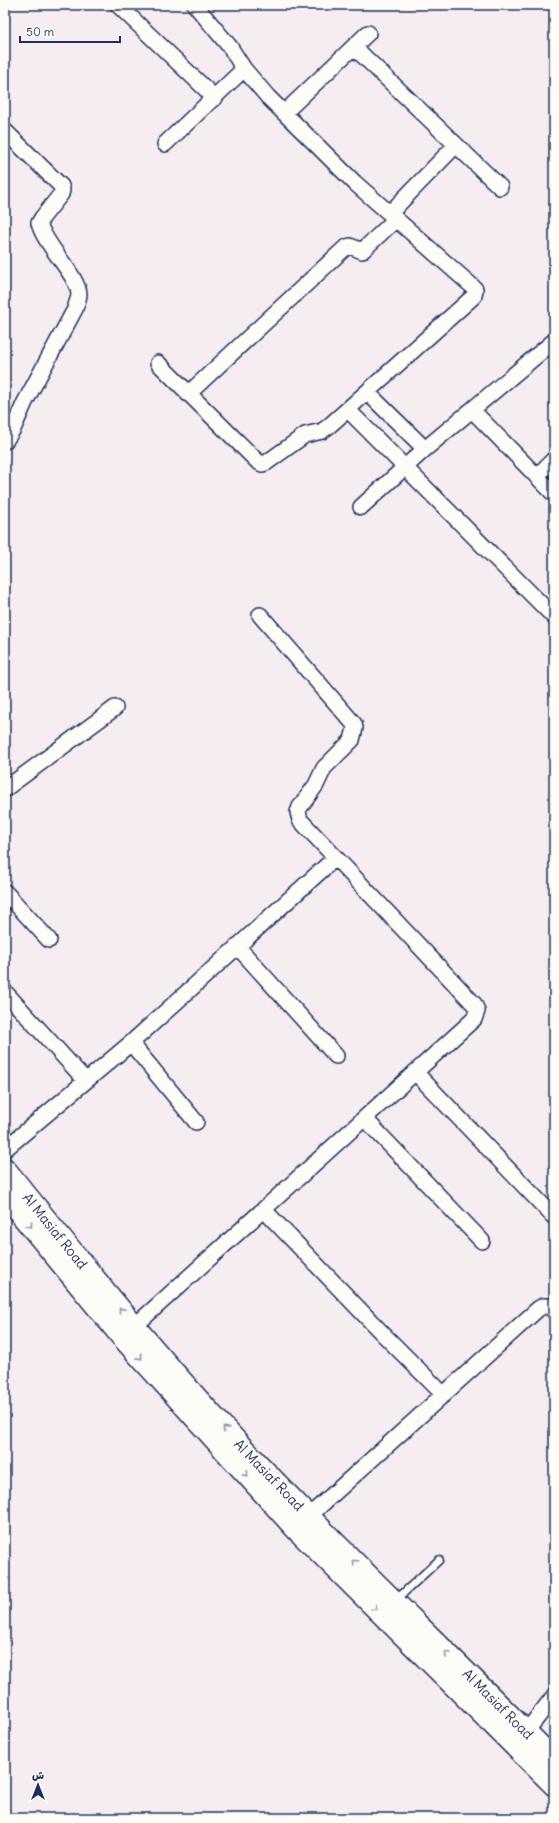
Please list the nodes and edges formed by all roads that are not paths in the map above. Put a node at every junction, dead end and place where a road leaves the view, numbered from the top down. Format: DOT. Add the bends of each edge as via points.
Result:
graph roads {
  1 [pos="118,5"];
  2 [pos="195,5"];
  3 [pos="368,33"];
  4 [pos="354,47"];
  5 [pos="244,69"];
  6 [pos="215,98"];
  7 [pos="284,113"];
  8 [pos="5,131"];
  9 [pos="165,144"];
  10 [pos="456,145"];
  11 [pos="500,187"];
  12 [pos="393,216"];
  13 [pos="554,341"];
  14 [pos="158,363"];
  15 [pos="368,392"];
  16 [pos="188,394"];
  17 [pos="348,410"];
  18 [pos="472,410"];
  19 [pos="5,441"];
  20 [pos="425,449"];
  21 [pos="554,458"];
  22 [pos="405,467"];
  23 [pos="537,476"];
  24 [pos="554,494"];
  25 [pos="361,507"];
  26 [pos="260,615"];
  27 [pos="554,618"];
  28 [pos="115,708"];
  29 [pos="5,789"];
  30 [pos="335,858"];
  31 [pos="5,892"];
  32 [pos="49,940"];
  33 [pos="237,946"];
  34 [pos="5,992"];
  35 [pos="131,1043"];
  36 [pos="336,1056"];
  37 [pos="415,1072"];
  38 [pos="86,1082"];
  39 [pos="365,1119"];
  40 [pos="196,1122"];
  41 [pos="5,1149"];
  42 [pos="5,1169"];
  43 [pos="5,1195"];
  44 [pos="264,1210"];
  45 [pos="554,1217"];
  46 [pos="482,1241"];
  47 [pos="554,1311"];
  48 [pos="128,1332"];
  49 [pos="444,1395"];
  50 [pos="309,1516"];
  51 [pos="439,1560"];
  52 [pos="394,1601"];
  53 [pos="554,1696"];
  54 [pos="526,1732"];
  55 [pos="554,1760"];
  56 [pos="554,1785"];
  1 -- 6 [label="street"];
  2 -- 5 [label="street" via="230,47"];
  3 -- 4 [label="street"];
  4 -- 7 [label="street"];
  4 -- 10 [label="street"];
  5 -- 6 [label="street"];
  5 -- 7 [label="street"];
  6 -- 9 [label="street"];
  7 -- 12 [label="street"];
  8 -- 19 [label="street" via="61,186 61,194 39,223 44,236 74,281 79,295 75,309"];
  10 -- 11 [label="street"];
  10 -- 12 [label="street"];
  12 -- 15 [label="street" via="476,292"];
  12 -- 16 [label="street" via="362,251 350,246 345,248"];
  13 -- 18 [label="street"];
  14 -- 16 [label="street"];
  15 -- 17 [label="street"];
  15 -- 20 [label="street"];
  16 -- 17 [label="street" via="262,464 266,464 305,435 322,431"];
  17 -- 22 [label="street"];
  18 -- 20 [label="street"];
  18 -- 23 [label="street"];
  20 -- 22 [label="street"];
  21 -- 23 [label="street"];
  22 -- 25 [label="street"];
  22 -- 27 [label="street"];
  23 -- 24 [label="street"];
  26 -- 30 [label="street" via="355,728 352,740 324,768 298,812 300,820"];
  28 -- 29 [label="street"];
  30 -- 33 [label="street"];
  30 -- 37 [label="street" via="476,1007 474,1019"];
  31 -- 32 [label="street"];
  33 -- 35 [label="street"];
  33 -- 36 [label="street"];
  34 -- 38 [label="street"];
  35 -- 38 [label="street"];
  35 -- 40 [label="street"];
  37 -- 39 [label="street"];
  37 -- 45 [label="street"];
  38 -- 41 [label="street"];
  39 -- 44 [label="street"];
  39 -- 46 [label="street"];
  48 -- 42 [label="street, Al Masiaf Road, one-way"];
  43 -- 48 [label="street, Al Masiaf Road, one-way"];
  44 -- 48 [label="street"];
  44 -- 49 [label="street"];
  47 -- 49 [label="street" via="549,1306 538,1309"];
  50 -- 48 [label="street, Al Masiaf Road, one-way"];
  48 -- 56 [label="street, Al Masiaf Road, one-way" via="296,1530"];
  49 -- 50 [label="street"];
  52 -- 50 [label="street, Al Masiaf Road, one-way"];
  51 -- 52 [label="lane"];
  54 -- 52 [label="street, Al Masiaf Road, one-way"];
  53 -- 54 [label="street"];
  54 -- 55 [label="street, Al Masiaf Road"];
}
